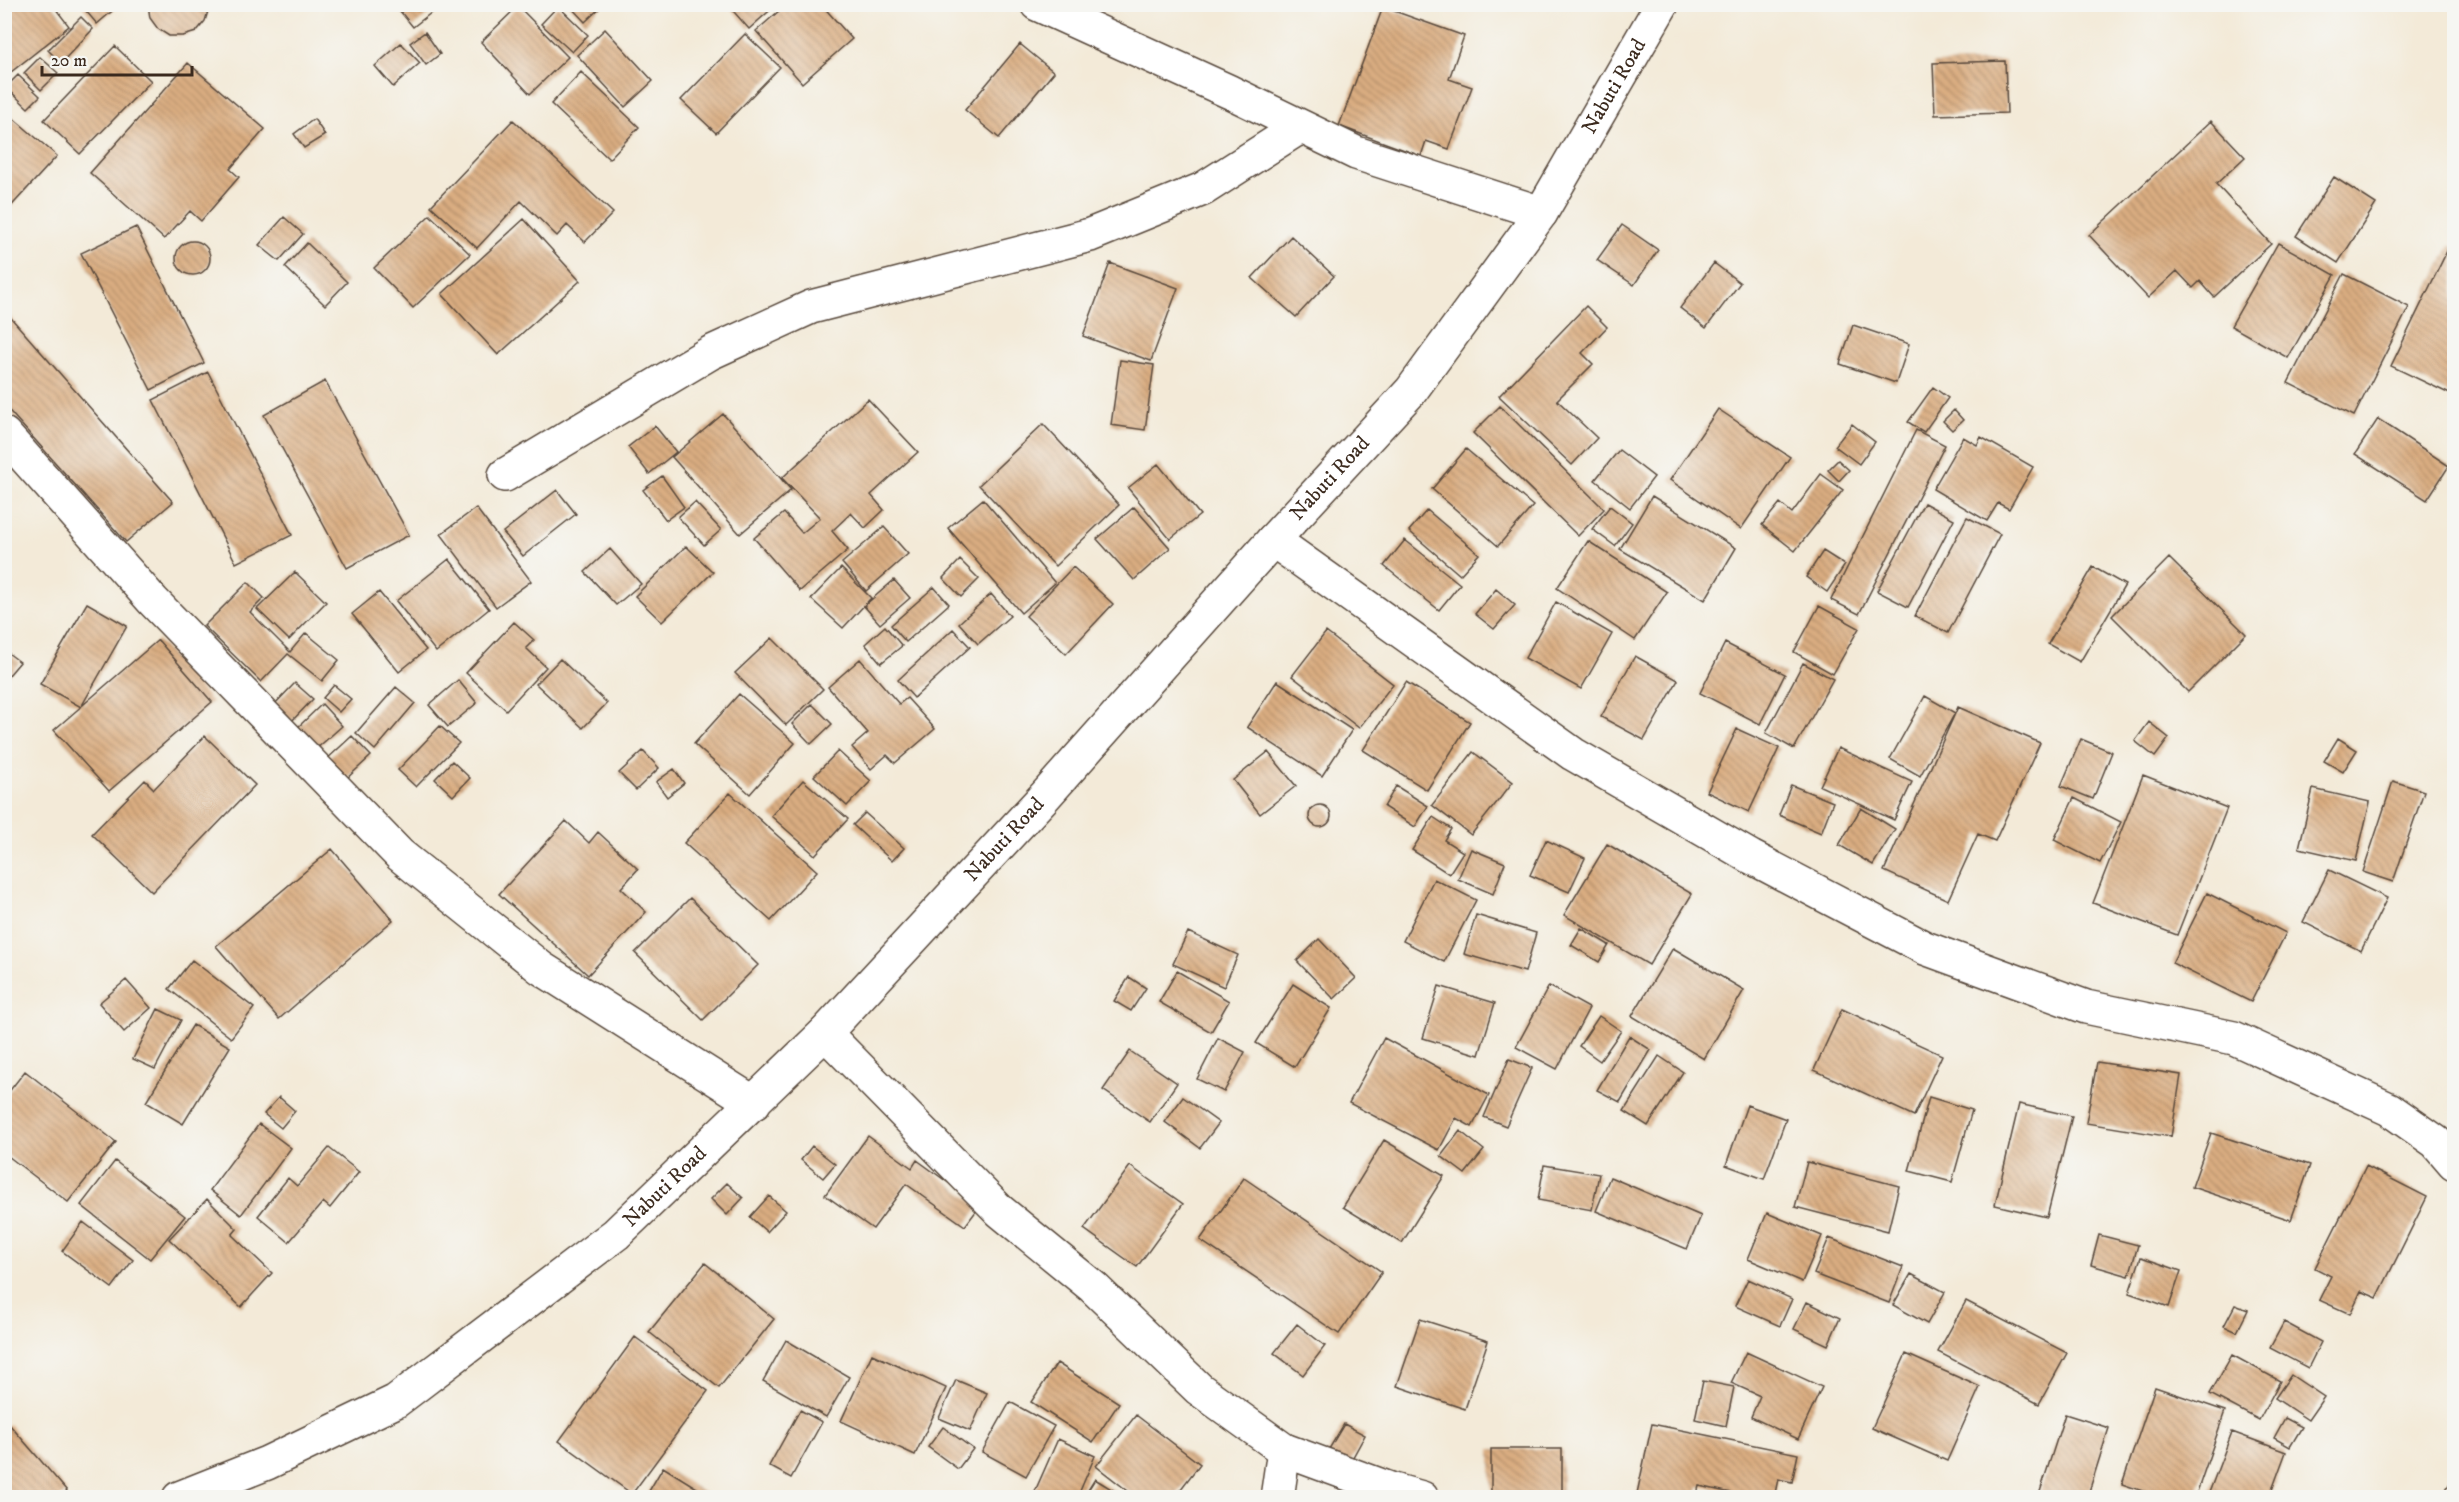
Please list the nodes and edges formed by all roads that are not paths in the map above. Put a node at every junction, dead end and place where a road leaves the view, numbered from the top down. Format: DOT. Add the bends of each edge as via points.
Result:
graph roads {
  1 [pos="1037,4"];
  2 [pos="1662,4"];
  3 [pos="1300,126"];
  4 [pos="1541,213"];
  5 [pos="4,434"];
  6 [pos="505,476"];
  7 [pos="1273,540"];
  8 [pos="825,1033"];
  9 [pos="754,1103"];
  10 [pos="2454,1163"];
  11 [pos="1284,1450"];
  12 [pos="179,1497"];
  13 [pos="1277,1497"];
  14 [pos="1422,1497"];
  1 -- 3 [label="street"];
  2 -- 4 [label="street, Nabuti Road"];
  3 -- 4 [label="street" via="1356,153"];
  3 -- 6 [label="street" via="1203,189 1090,235 811,307 710,353"];
  4 -- 7 [label="street, Nabuti Road" via="1411,391"];
  5 -- 9 [label="street" via="153,601 400,855 541,968"];
  7 -- 8 [label="street, Nabuti Road" via="1045,796"];
  7 -- 10 [label="street" via="1573,754 1762,862 1925,948 2086,1007 2234,1038 2389,1109 2436,1142"];
  8 -- 9 [label="street, Nabuti Road"];
  8 -- 11 [label="street" via="1000,1211 1093,1287 1199,1389"];
  9 -- 12 [label="street, Nabuti Road" via="616,1234 396,1401 267,1463"];
  11 -- 13 [label="street"];
  11 -- 14 [label="street"];
}
